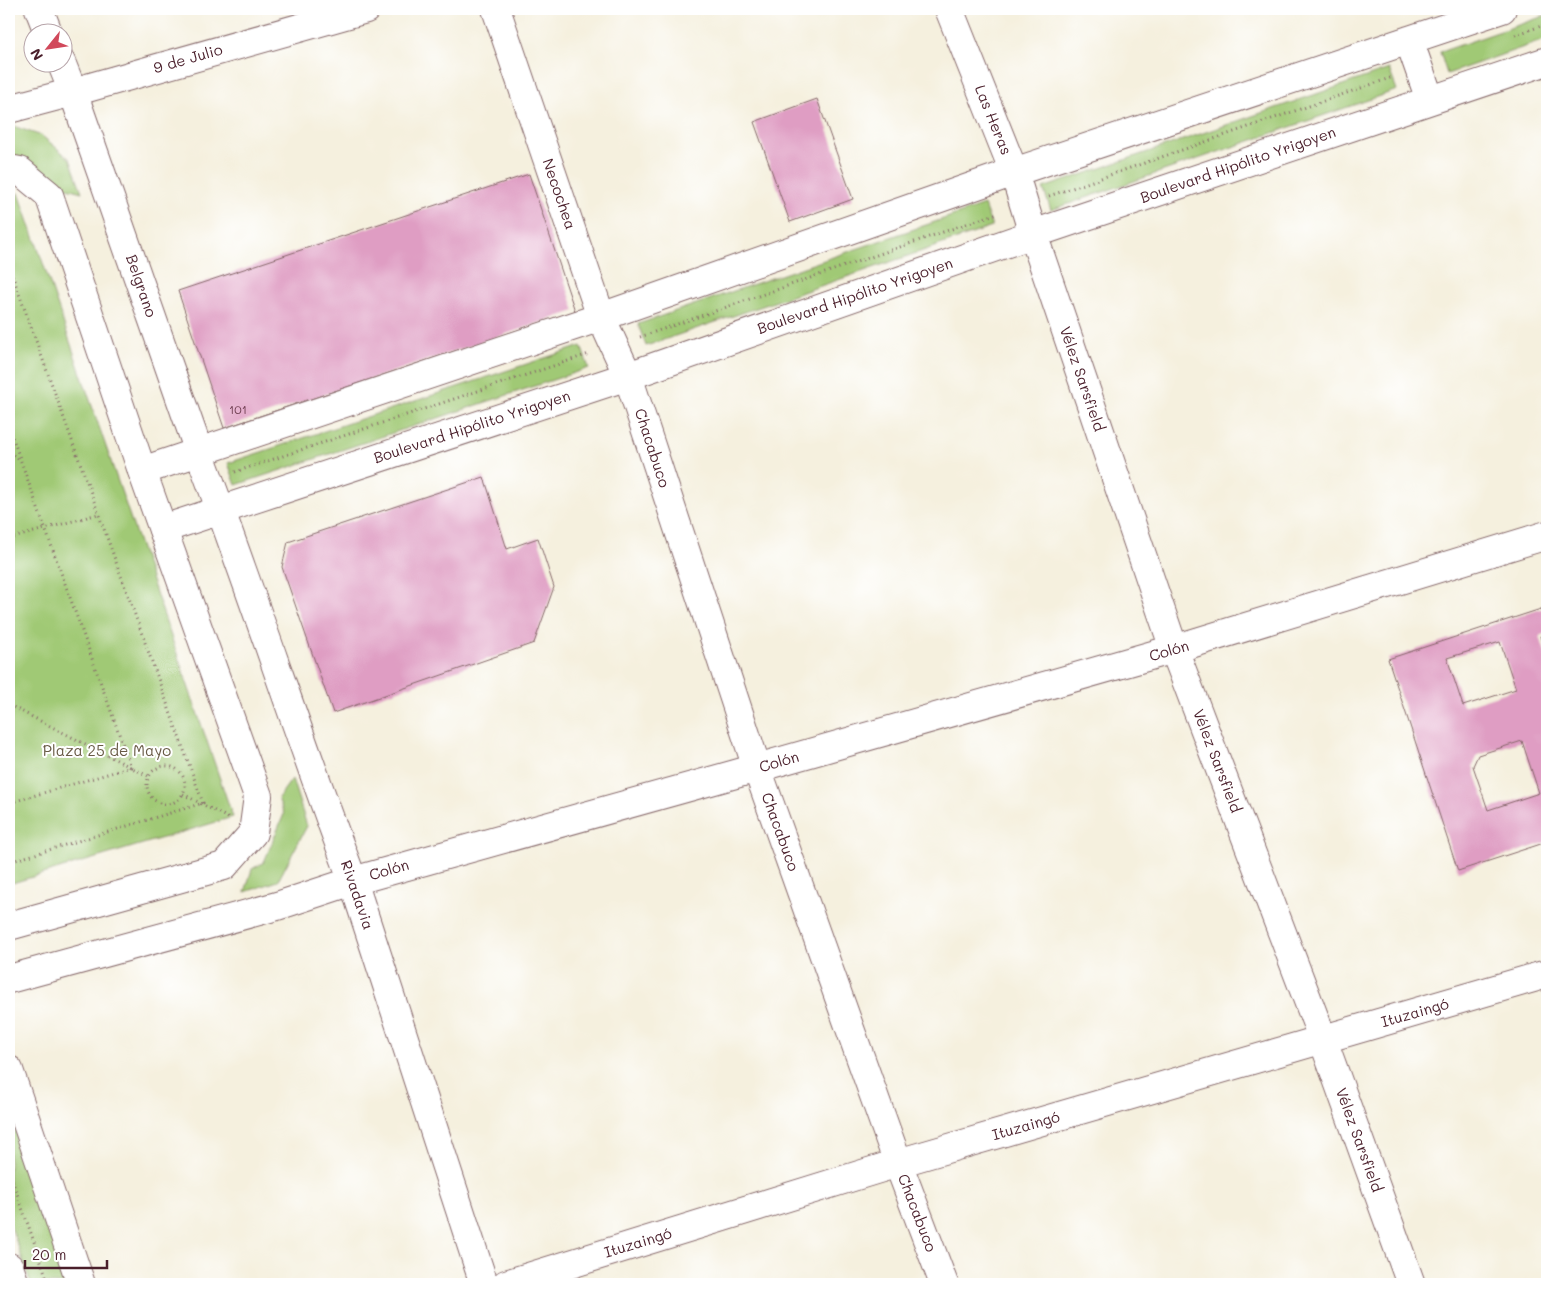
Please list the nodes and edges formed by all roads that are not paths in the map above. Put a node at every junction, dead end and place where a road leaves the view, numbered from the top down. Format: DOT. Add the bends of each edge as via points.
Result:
graph roads {
  1 [pos="39,9"];
  2 [pos="366,9"];
  3 [pos="496,9"];
  4 [pos="949,9"];
  5 [pos="1502,9"];
  6 [pos="44,22"];
  7 [pos="1409,40"];
  8 [pos="1547,61"];
  9 [pos="65,72"];
  10 [pos="72,92"];
  11 [pos="1430,100"];
  12 [pos="9,109"];
  13 [pos="14,170"];
  14 [pos="1014,172"];
  15 [pos="1033,234"];
  16 [pos="601,317"];
  17 [pos="628,376"];
  18 [pos="200,452"];
  19 [pos="142,471"];
  20 [pos="222,510"];
  21 [pos="163,529"];
  22 [pos="1547,535"];
  23 [pos="1174,649"];
  24 [pos="757,768"];
  25 [pos="353,880"];
  26 [pos="9,926"];
  27 [pos="1547,974"];
  28 [pos="9,978"];
  29 [pos="1323,1040"];
  30 [pos="9,1070"];
  31 [pos="898,1162"];
  32 [pos="9,1267"];
  33 [pos="15,1284"];
  34 [pos="81,1284"];
  35 [pos="484,1284"];
  36 [pos="506,1284"];
  37 [pos="944,1284"];
  38 [pos="1411,1284"];
  1 -- 6 [label="street"];
  2 -- 10 [label="street, 9 de Julio"];
  3 -- 16 [label="street, Necochea"];
  4 -- 14 [label="street, Las Heras"];
  5 -- 7 [label="street"];
  7 -- 11 [label="street"];
  7 -- 14 [label="street"];
  8 -- 11 [label="street, Boulevard Hipólito Yrigoyen"];
  9 -- 10 [label="street, Belgrano"];
  10 -- 12 [label="street, 9 de Julio"];
  10 -- 18 [label="street, Belgrano"];
  11 -- 15 [label="street, Boulevard Hipólito Yrigoyen"];
  13 -- 19 [label="street" via="49,195"];
  14 -- 15 [label="street, Las Heras"];
  14 -- 16 [label="street"];
  15 -- 17 [label="street, Boulevard Hipólito Yrigoyen"];
  15 -- 23 [label="street, Vélez Sarsfield"];
  16 -- 17 [label="street, Necochea"];
  16 -- 18 [label="street"];
  17 -- 20 [label="street, Boulevard Hipólito Yrigoyen"];
  17 -- 24 [label="street, Chacabuco"];
  18 -- 19 [label="street"];
  18 -- 20 [label="street, Belgrano"];
  19 -- 21 [label="street"];
  20 -- 21 [label="street, Boulevard Hipólito Yrigoyen"];
  20 -- 25 [label="street, Rivadavia"];
  21 -- 26 [label="street" via="258,796 253,833 224,866"];
  22 -- 23 [label="street, Colón"];
  23 -- 24 [label="street, Colón"];
  23 -- 29 [label="street, Vélez Sarsfield"];
  24 -- 25 [label="street, Colón"];
  24 -- 31 [label="street, Chacabuco"];
  25 -- 28 [label="street, Colón" via="277,906"];
  25 -- 35 [label="street, Rivadavia"];
  27 -- 29 [label="street, Ituzaingó"];
  29 -- 31 [label="street, Ituzaingó"];
  29 -- 38 [label="street, Vélez Sarsfield"];
  30 -- 34 [label="street"];
  31 -- 36 [label="street, Ituzaingó"];
  31 -- 37 [label="street, Chacabuco"];
  32 -- 33 [label="street"];
}
